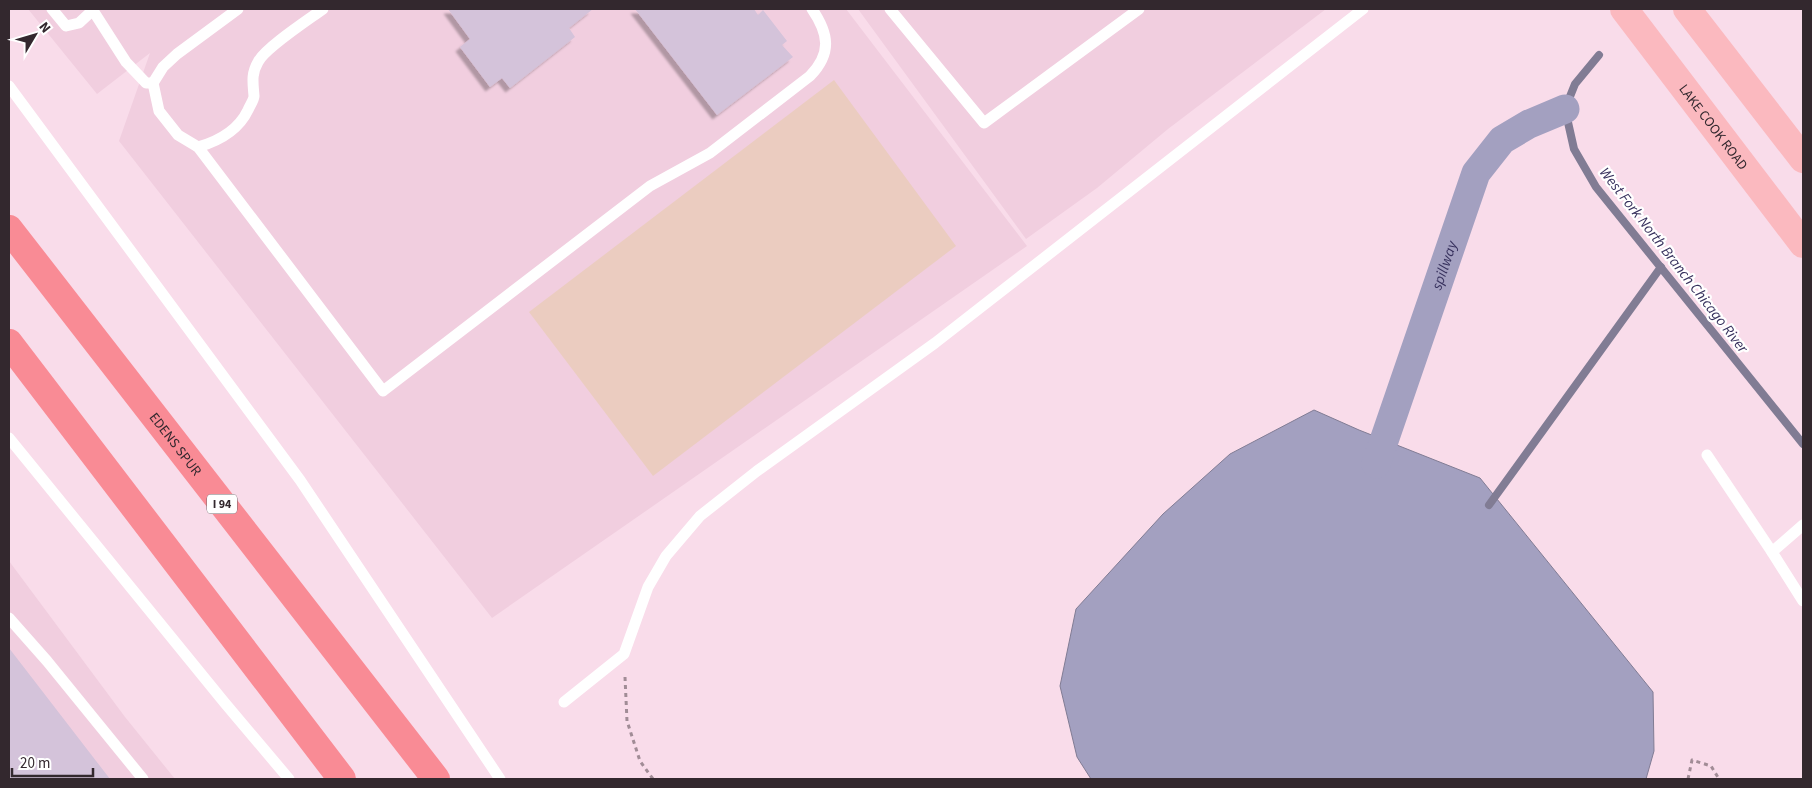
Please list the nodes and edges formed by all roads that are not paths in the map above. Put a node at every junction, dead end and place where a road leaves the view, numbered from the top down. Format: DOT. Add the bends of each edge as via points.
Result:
graph roads {
  1 [pos="52,9"];
  2 [pos="238,9"];
  3 [pos="323,9"];
  4 [pos="812,9"];
  5 [pos="890,9"];
  6 [pos="1139,9"];
  7 [pos="1363,9"];
  8 [pos="1624,9"];
  9 [pos="1687,9"];
  10 [pos="92,10"];
  11 [pos="153,83"];
  12 [pos="9,86"];
  13 [pos="198,147"];
  14 [pos="1803,159"];
  15 [pos="9,229"];
  16 [pos="1803,244"];
  17 [pos="9,343"];
  18 [pos="9,438"];
  19 [pos="1707,455"];
  20 [pos="1803,525"];
  21 [pos="1772,552"];
  22 [pos="1803,601"];
  23 [pos="9,618"];
  24 [pos="564,702"];
  25 [pos="143,779"];
  26 [pos="290,779"];
  27 [pos="342,779"];
  28 [pos="436,779"];
  29 [pos="500,779"];
  1 -- 10 [label="lane" via="66,26 79,23"];
  2 -- 11 [label="lane" via="177,54"];
  3 -- 13 [label="lane" via="257,62 252,80 254,98 238,126 215,142"];
  4 -- 13 [label="lane" via="822,24 826,39 820,66 810,76 710,153 650,186 383,392"];
  5 -- 6 [label="lane" via="984,123"];
  7 -- 24 [label="lane" via="935,344 700,516 666,556 648,587 624,654"];
  8 -- 16 [label="main road, LAKE COOK ROAD"];
  9 -- 14 [label="main road"];
  10 -- 11 [label="lane" via="126,62 146,83"];
  11 -- 13 [label="lane" via="159,111 178,135"];
  12 -- 29 [label="lane" via="300,480"];
  15 -- 28 [label="highway, EDENS SPUR / I 94"];
  17 -- 27 [label="highway"];
  18 -- 26 [label="lane"];
  19 -- 21 [label="lane"];
  20 -- 21 [label="lane"];
  21 -- 22 [label="lane"];
  23 -- 25 [label="lane"];
}
